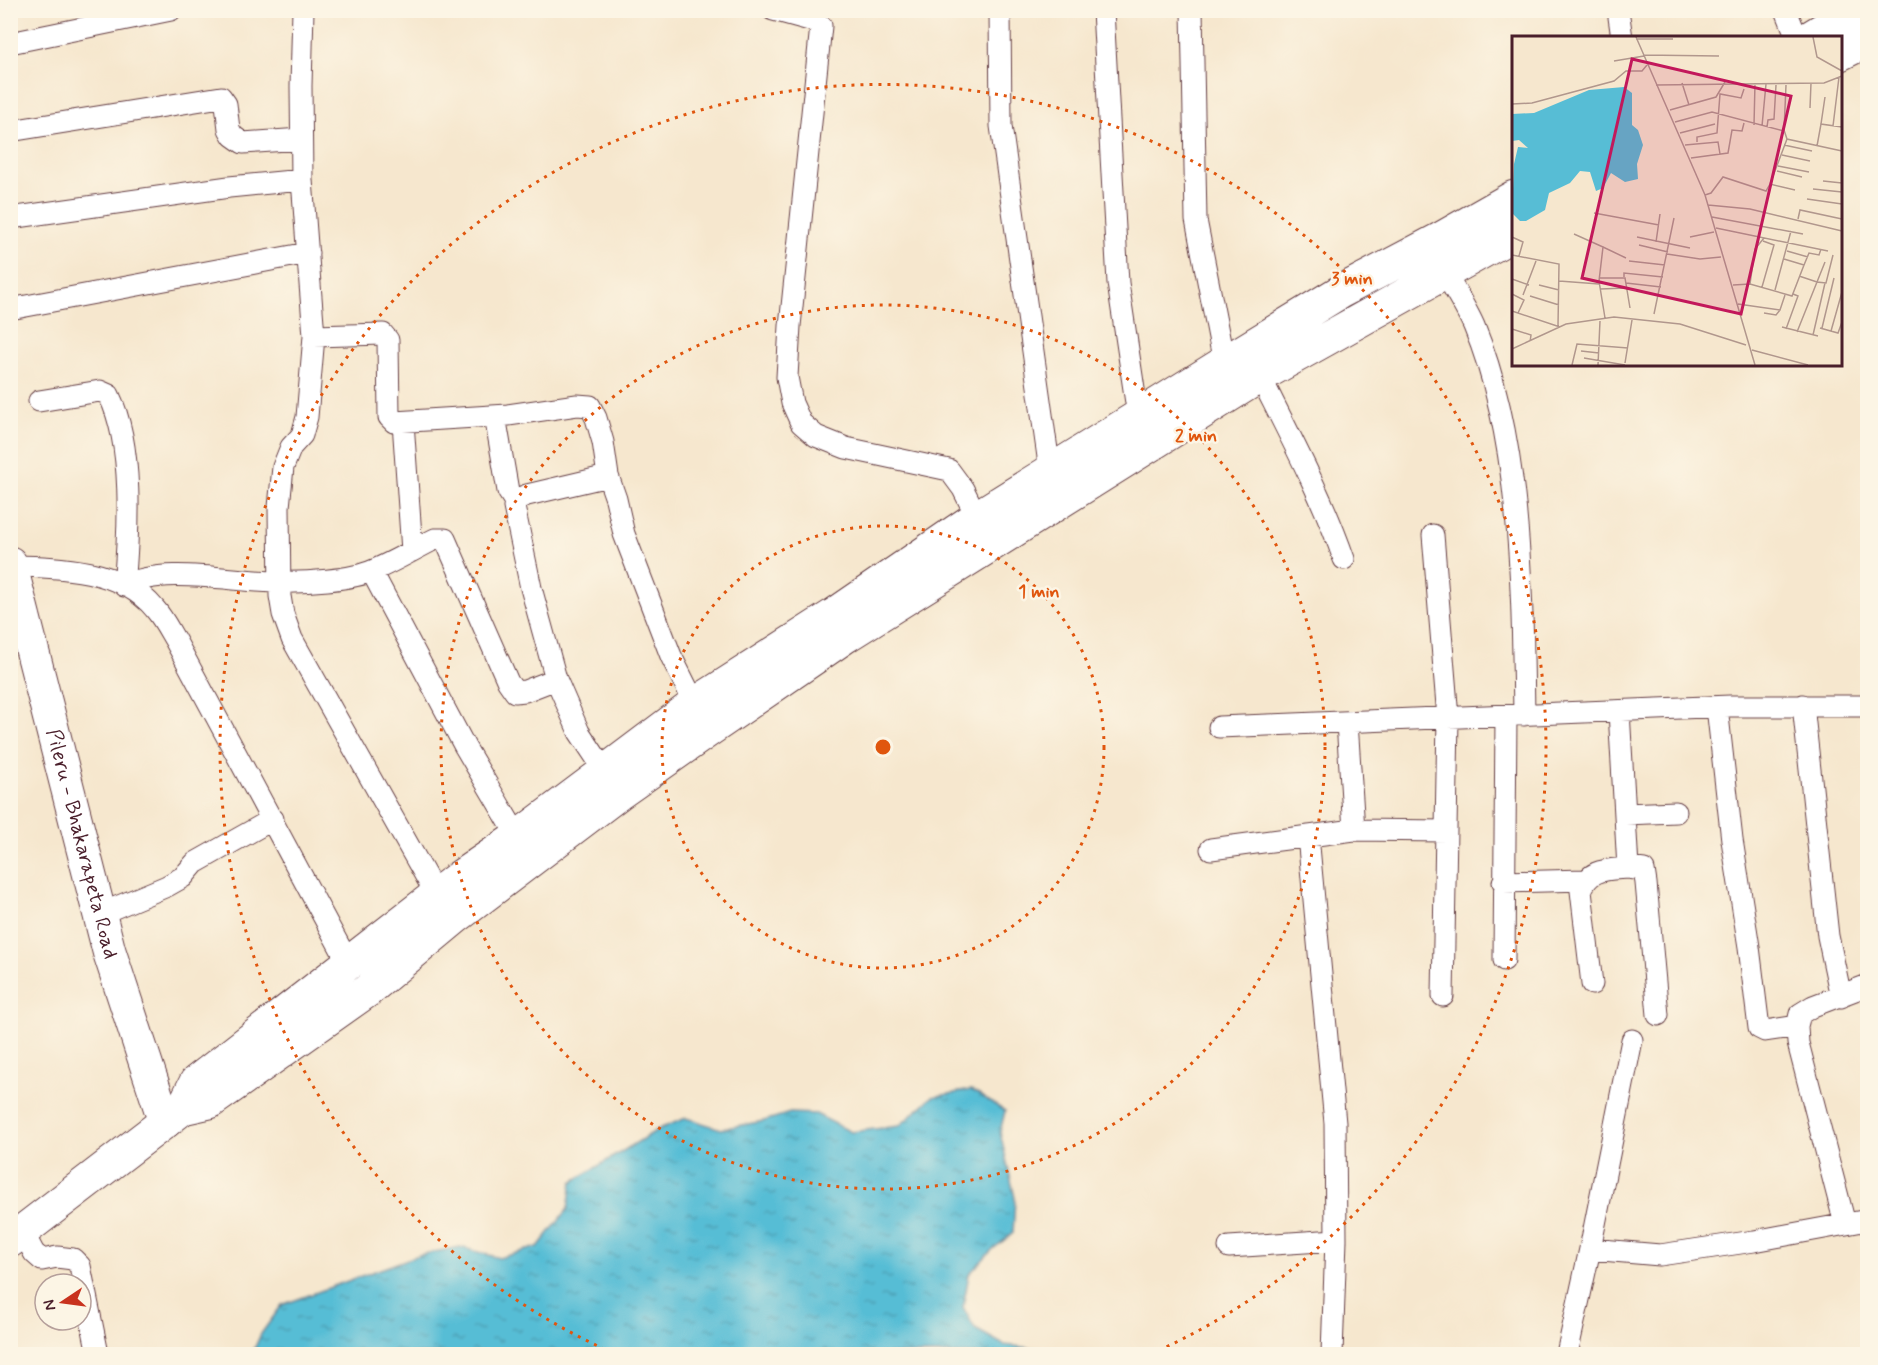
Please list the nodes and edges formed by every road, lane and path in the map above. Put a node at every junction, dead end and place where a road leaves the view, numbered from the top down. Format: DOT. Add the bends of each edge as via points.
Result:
graph roads {
  1 [pos="171,10"];
  2 [pos="303,10"];
  3 [pos="773,10"];
  4 [pos="1000,10"];
  5 [pos="1103,10"];
  6 [pos="1192,10"];
  7 [pos="1618,10"];
  8 [pos="1786,10"];
  9 [pos="1855,10"];
  10 [pos="1622,36"];
  11 [pos="1796,36"];
  12 [pos="1812,36"];
  13 [pos="1868,40"];
  14 [pos="10,43"];
  15 [pos="1842,53"];
  16 [pos="10,131"];
  17 [pos="302,139"];
  18 [pos="302,180"];
  19 [pos="1512,198"];
  20 [pos="10,218"];
  21 [pos="1512,235"];
  22 [pos="1442,238"];
  23 [pos="309,253"];
  24 [pos="1451,270"];
  25 [pos="10,309"];
  26 [pos="314,336"];
  27 [pos="1224,363"];
  28 [pos="1260,376"];
  29 [pos="39,401"];
  30 [pos="495,416"];
  31 [pos="1138,416"];
  32 [pos="403,422"];
  33 [pos="1050,471"];
  34 [pos="608,476"];
  35 [pos="515,502"];
  36 [pos="977,517"];
  37 [pos="1433,536"];
  38 [pos="412,551"];
  39 [pos="1344,559"];
  40 [pos="11,565"];
  41 [pos="372,572"];
  42 [pos="279,582"];
  43 [pos="124,586"];
  44 [pos="556,679"];
  45 [pos="695,704"];
  46 [pos="1803,705"];
  47 [pos="1868,706"];
  48 [pos="1717,707"];
  49 [pos="1619,711"];
  50 [pos="1515,715"];
  51 [pos="1448,718"];
  52 [pos="1347,722"];
  53 [pos="1219,727"];
  54 [pos="605,771"];
  55 [pos="1677,812"];
  56 [pos="1625,814"];
  57 [pos="273,819"];
  58 [pos="1354,830"];
  59 [pos="1446,831"];
  60 [pos="1308,836"];
  61 [pos="518,837"];
  62 [pos="1210,849"];
  63 [pos="1628,868"];
  64 [pos="1585,880"];
  65 [pos="1503,882"];
  66 [pos="437,896"];
  67 [pos="100,914"];
  68 [pos="1504,960"];
  69 [pos="349,964"];
  70 [pos="1592,984"];
  71 [pos="1868,985"];
  72 [pos="1443,996"];
  73 [pos="1841,997"];
  74 [pos="1658,1015"];
  75 [pos="1797,1026"];
  76 [pos="1632,1040"];
  77 [pos="174,1115"];
  78 [pos="1868,1220"];
  79 [pos="1845,1224"];
  80 [pos="17,1237"];
  81 [pos="1336,1240"];
  82 [pos="1229,1247"];
  83 [pos="1590,1249"];
  84 [pos="98,1354"];
  85 [pos="1332,1354"];
  86 [pos="1567,1354"];
  1 -- 14 [label="street"];
  2 -- 17 [label="street"];
  3 -- 36 [label="street" via="821,26 790,326 787,377 792,404 801,423 816,436 846,448 949,470"];
  4 -- 33 [label="street" via="1001,126"];
  5 -- 31 [label="street" via="1118,283"];
  6 -- 27 [label="street" via="1196,220"];
  7 -- 10 [label="street"];
  8 -- 11 [label="street"];
  9 -- 12 [label="main road"];
  13 -- 15 [label="main road"];
  16 -- 17 [label="street" via="221,97 226,104 229,129 243,142"];
  17 -- 18 [label="street"];
  18 -- 20 [label="street"];
  18 -- 23 [label="street"];
  19 -- 22 [label="main road"];
  21 -- 24 [label="main road"];
  22 -- 24 [label="main road"];
  22 -- 27 [label="main road" via="1340,292"];
  23 -- 25 [label="street"];
  23 -- 26 [label="street"];
  24 -- 28 [label="main road"];
  24 -- 50 [label="street" via="1490,372 1506,441 1518,535 1522,626"];
  26 -- 32 [label="street" via="383,334 388,340 389,417 394,422"];
  26 -- 42 [label="street" via="307,417 302,435 291,447 283,467"];
  27 -- 31 [label="main road"];
  28 -- 39 [label="street" via="1312,481"];
  28 -- 77 [label="main road" via="846,636 532,858 367,991 210,1102"];
  29 -- 43 [label="street" via="100,392 110,396 116,408 127,493"];
  30 -- 32 [label="street"];
  30 -- 34 [label="street" via="590,406 603,442"];
  30 -- 35 [label="street" via="508,491"];
  31 -- 33 [label="main road"];
  32 -- 38 [label="street"];
  33 -- 36 [label="main road"];
  34 -- 35 [label="street" via="527,495"];
  34 -- 45 [label="street" via="624,534 671,656"];
  35 -- 44 [label="street" via="520,541"];
  36 -- 45 [label="main road"];
  37 -- 51 [label="street"];
  38 -- 41 [label="street"];
  38 -- 44 [label="street" via="435,539 445,539 515,692"];
  40 -- 43 [label="street" via="79,570"];
  40 -- 67 [label="main road, Pileru - Bhakarapeta Road"];
  41 -- 42 [label="street"];
  41 -- 61 [label="street"];
  42 -- 43 [label="street" via="166,575 137,579"];
  42 -- 66 [label="street" via="283,614 292,639"];
  43 -- 57 [label="street" via="155,608"];
  44 -- 54 [label="street" via="579,732"];
  45 -- 54 [label="main road"];
  46 -- 47 [label="street"];
  46 -- 48 [label="street"];
  46 -- 73 [label="street" via="1828,936"];
  48 -- 49 [label="street"];
  48 -- 75 [label="street" via="1759,1028 1765,1031"];
  49 -- 50 [label="street"];
  49 -- 56 [label="street"];
  50 -- 51 [label="street"];
  50 -- 65 [label="street"];
  51 -- 52 [label="street"];
  51 -- 59 [label="street"];
  52 -- 53 [label="street"];
  52 -- 58 [label="street"];
  54 -- 61 [label="main road"];
  55 -- 56 [label="street"];
  56 -- 63 [label="street"];
  57 -- 67 [label="street" via="195,863 183,877 167,886"];
  57 -- 69 [label="street"];
  58 -- 59 [label="street"];
  58 -- 60 [label="street"];
  59 -- 72 [label="street"];
  60 -- 62 [label="street"];
  60 -- 81 [label="street" via="1335,1123"];
  61 -- 66 [label="main road"];
  63 -- 64 [label="street" via="1593,873"];
  63 -- 74 [label="street" via="1644,870"];
  64 -- 65 [label="street"];
  64 -- 70 [label="street" via="1581,891"];
  65 -- 68 [label="street"];
  66 -- 69 [label="main road"];
  67 -- 77 [label="main road, Pileru - Bhakarapeta Road" via="110,951"];
  69 -- 77 [label="main road" via="196,1082"];
  71 -- 73 [label="street"];
  73 -- 75 [label="street" via="1800,1014"];
  75 -- 79 [label="street" via="1798,1043"];
  76 -- 83 [label="street"];
  77 -- 80 [label="main road"];
  78 -- 79 [label="street"];
  79 -- 83 [label="street" via="1660,1256"];
  80 -- 84 [label="street" via="42,1260 74,1259 80,1266"];
  81 -- 82 [label="street"];
  81 -- 85 [label="street"];
  83 -- 86 [label="street"];
}
